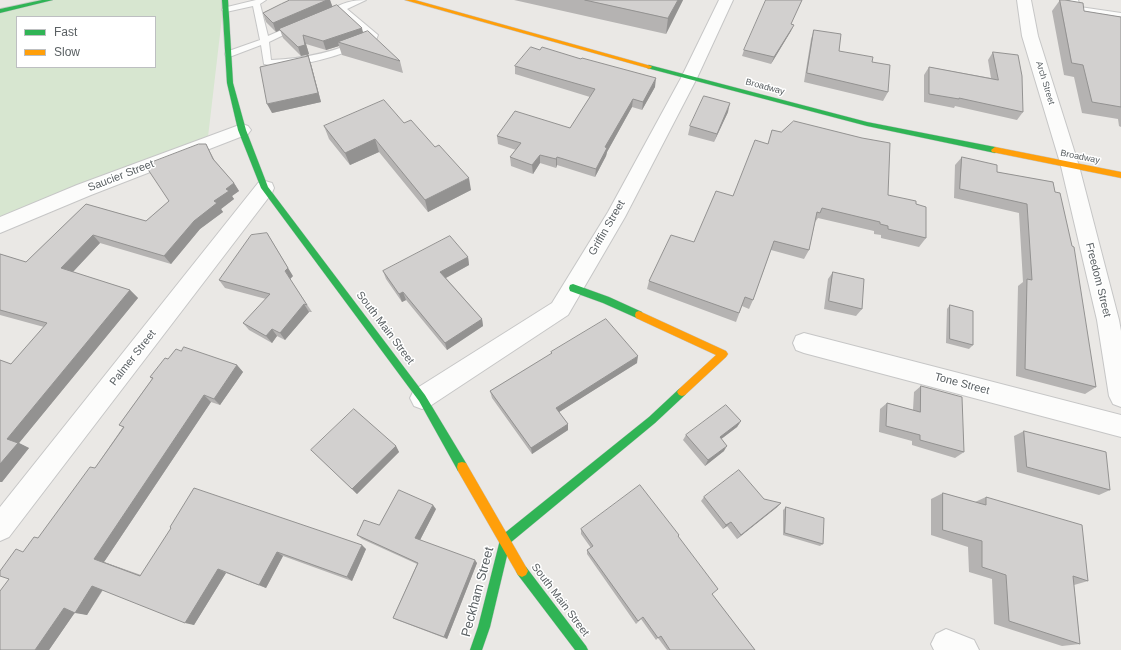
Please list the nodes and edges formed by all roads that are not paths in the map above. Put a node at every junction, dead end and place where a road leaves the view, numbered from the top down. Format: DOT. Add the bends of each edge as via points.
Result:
graph roads {
  1 [pos="50,0"];
  2 [pos="225,0"];
  3 [pos="337,0"];
  4 [pos="362,0"];
  5 [pos="408,0"];
  6 [pos="726,0"];
  7 [pos="1024,0"];
  8 [pos="1074,0"];
  9 [pos="259,1"];
  10 [pos="351,4"];
  11 [pos="341,8"];
  12 [pos="226,10"];
  13 [pos="0,11"];
  14 [pos="329,14"];
  15 [pos="1121,15"];
  16 [pos="304,24"];
  17 [pos="265,41"];
  18 [pos="229,54"];
  19 [pos="689,78"];
  20 [pos="242,130"];
  21 [pos="1070,166"];
  22 [pos="1121,175"];
  23 [pos="266,188"];
  24 [pos="0,225"];
  25 [pos="573,288"];
  26 [pos="804,343"];
  27 [pos="1121,396"];
  28 [pos="422,398"];
  29 [pos="1121,426"];
  30 [pos="4,516"];
  31 [pos="505,540"];
  32 [pos="476,650"];
  33 [pos="582,650"];
  1 -- 13 [label="main road"];
  2 -- 12 [label="main road, South Main Street"];
  3 -- 10 [label="lane"];
  4 -- 10 [label="lane"];
  5 -- 19 [label="main road, Broadway"];
  6 -- 19 [label="street, Griffin Street"];
  7 -- 21 [label="street, Arch Street" via="1030,36"];
  8 -- 15 [label="lane" via="1076,9"];
  9 -- 12 [label="lane"];
  9 -- 17 [label="lane"];
  10 -- 11 [label="lane"];
  11 -- 14 [label="lane"];
  11 -- 17 [label="lane" via="374,34 373,38 322,58 272,63 267,62"];
  12 -- 18 [label="main road, South Main Street"];
  16 -- 17 [label="lane"];
  17 -- 18 [label="lane"];
  18 -- 20 [label="main road, South Main Street" via="230,83"];
  19 -- 21 [label="main road, Broadway" via="867,124"];
  19 -- 25 [label="street, Griffin Street" via="615,217"];
  20 -- 23 [label="main road, South Main Street"];
  20 -- 24 [label="street, Saucier Street"];
  21 -- 22 [label="main road, Broadway"];
  21 -- 27 [label="street, Freedom Street" via="1108,320"];
  23 -- 28 [label="main road, South Main Street"];
  23 -- 30 [label="street, Palmer Street"];
  25 -- 28 [label="street, Griffin Street" via="560,309"];
  25 -- 31 [label="main road" via="606,300 723,354 652,420"];
  26 -- 29 [label="street, Tone Street"];
  28 -- 31 [label="main road, South Main Street"];
  31 -- 32 [label="main road, Peckham Street"];
  31 -- 33 [label="main road, South Main Street" via="520,568"];
}
